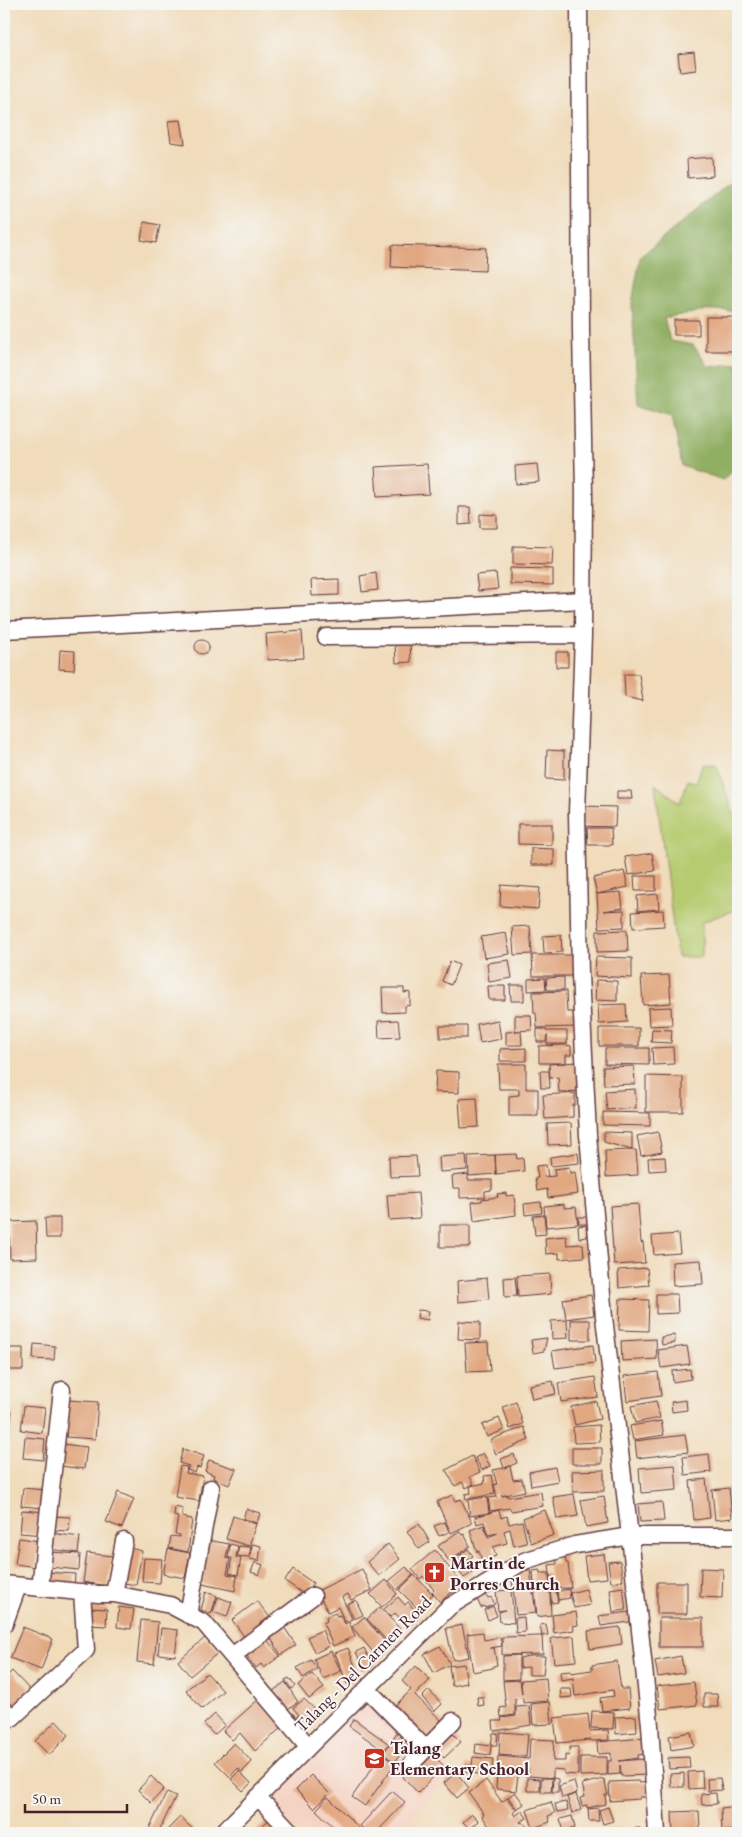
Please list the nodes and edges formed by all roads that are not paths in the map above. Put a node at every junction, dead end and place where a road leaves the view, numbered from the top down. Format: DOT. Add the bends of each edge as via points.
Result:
graph roads {
  1 [pos="579,4"];
  2 [pos="583,600"];
  3 [pos="4,630"];
  4 [pos="583,635"];
  5 [pos="326,637"];
  6 [pos="62,1390"];
  7 [pos="211,1488"];
  8 [pos="630,1536"];
  9 [pos="735,1536"];
  10 [pos="124,1541"];
  11 [pos="11,1585"];
  12 [pos="40,1588"];
  13 [pos="82,1592"];
  14 [pos="114,1594"];
  15 [pos="313,1596"];
  16 [pos="188,1615"];
  17 [pos="4,1625"];
  18 [pos="232,1656"];
  19 [pos="367,1689"];
  20 [pos="4,1709"];
  21 [pos="453,1721"];
  22 [pos="308,1746"];
  23 [pos="426,1749"];
  24 [pos="412,1763"];
  25 [pos="258,1797"];
  26 [pos="222,1833"];
  27 [pos="292,1833"];
  28 [pos="657,1833"];
  1 -- 2 [label="street"];
  2 -- 3 [label="street"];
  2 -- 4 [label="street"];
  4 -- 5 [label="street"];
  4 -- 8 [label="street" via="577,813 587,1125 604,1317"];
  6 -- 12 [label="street"];
  7 -- 16 [label="street"];
  8 -- 9 [label="street, Talang - Del Carmen Road"];
  8 -- 19 [label="street, Talang - Del Carmen Road" via="575,1545 524,1561 449,1607"];
  8 -- 28 [label="street" via="650,1725"];
  10 -- 14 [label="street"];
  11 -- 12 [label="street"];
  11 -- 17 [label="street"];
  12 -- 13 [label="street"];
  13 -- 14 [label="street"];
  13 -- 20 [label="street" via="86,1650 12,1718"];
  14 -- 16 [label="street" via="170,1605"];
  15 -- 18 [label="street"];
  16 -- 18 [label="street" via="204,1623"];
  18 -- 22 [label="street"];
  19 -- 22 [label="street, Talang - Del Carmen Road"];
  19 -- 23 [label="street"];
  21 -- 23 [label="street"];
  22 -- 25 [label="street, Talang - Del Carmen Road"];
  23 -- 24 [label="street"];
  25 -- 26 [label="street, Talang - Del Carmen Road"];
  25 -- 27 [label="street"];
}
